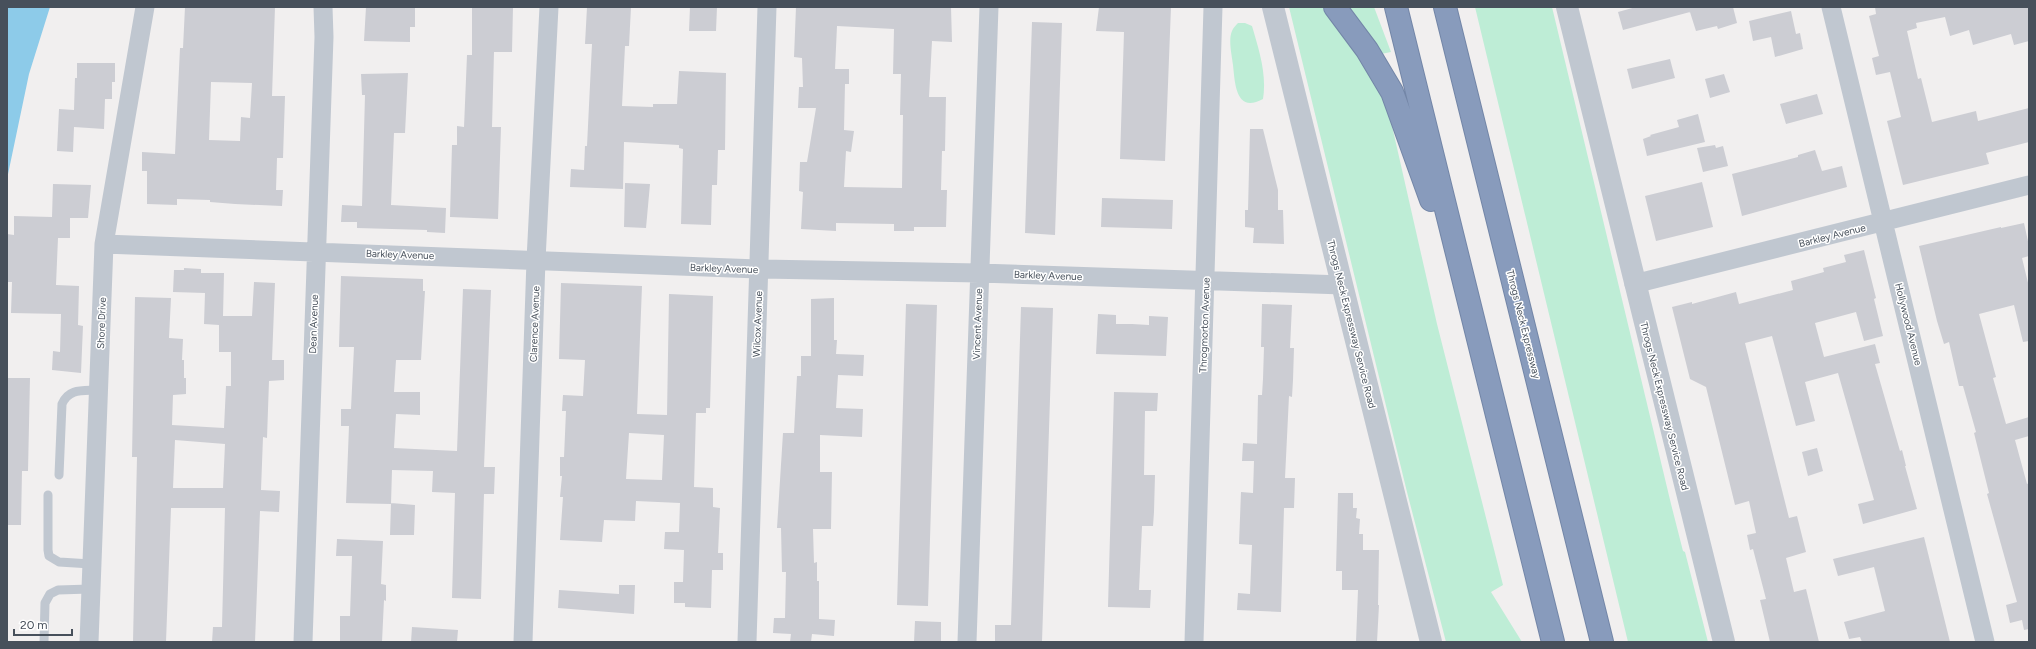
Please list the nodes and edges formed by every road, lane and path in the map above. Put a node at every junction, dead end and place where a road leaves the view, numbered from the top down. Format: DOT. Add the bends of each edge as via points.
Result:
graph roads {
  1 [pos="145,7"];
  2 [pos="323,7"];
  3 [pos="549,7"];
  4 [pos="767,7"];
  5 [pos="988,7"];
  6 [pos="1213,7"];
  7 [pos="1273,7"];
  8 [pos="1335,7"];
  9 [pos="1396,7"];
  10 [pos="1445,7"];
  11 [pos="1567,7"];
  12 [pos="1831,7"];
  13 [pos="2029,185"];
  14 [pos="1884,222"];
  15 [pos="104,244"];
  16 [pos="315,251"];
  17 [pos="536,260"];
  18 [pos="758,269"];
  19 [pos="979,273"];
  20 [pos="1205,280"];
  21 [pos="1634,284"];
  22 [pos="1343,285"];
  23 [pos="1473,320"];
  24 [pos="98,390"];
  25 [pos="59,475"];
  26 [pos="48,495"];
  27 [pos="91,564"];
  28 [pos="90,589"];
  29 [pos="44,642"];
  30 [pos="89,642"];
  31 [pos="303,642"];
  32 [pos="523,642"];
  33 [pos="747,642"];
  34 [pos="967,642"];
  35 [pos="1194,642"];
  36 [pos="1430,642"];
  37 [pos="1553,642"];
  38 [pos="1602,642"];
  39 [pos="1724,642"];
  40 [pos="1985,642"];
  1 -- 15 [label="street, Shore Drive"];
  2 -- 16 [label="street, Dean Avenue"];
  3 -- 17 [label="street, Clarence Avenue"];
  4 -- 18 [label="street, Wilcox Avenue"];
  5 -- 19 [label="street, Vincent Avenue"];
  6 -- 20 [label="street, Throgmorton Avenue"];
  7 -- 22 [label="street, Throgs Neck Expressway Service Road"];
  8 -- 23 [label="highway" via="1367,50 1392,92"];
  9 -- 23 [label="highway"];
  10 -- 38 [label="highway, Throgs Neck Expressway"];
  11 -- 21 [label="street, Throgs Neck Expressway Service Road"];
  12 -- 14 [label="street, Hollywood Avenue"];
  13 -- 14 [label="street, Barkley Avenue"];
  14 -- 21 [label="street, Barkley Avenue"];
  14 -- 40 [label="street, Hollywood Avenue"];
  15 -- 16 [label="street, Barkley Avenue"];
  15 -- 24 [label="street, Shore Drive"];
  16 -- 17 [label="street, Barkley Avenue"];
  16 -- 31 [label="street, Dean Avenue"];
  17 -- 18 [label="street, Barkley Avenue"];
  17 -- 32 [label="street, Clarence Avenue"];
  18 -- 19 [label="street, Barkley Avenue"];
  18 -- 33 [label="street, Wilcox Avenue"];
  19 -- 20 [label="street, Barkley Avenue"];
  19 -- 34 [label="street, Vincent Avenue"];
  20 -- 22 [label="street, Barkley Avenue"];
  20 -- 35 [label="street, Throgmorton Avenue"];
  21 -- 39 [label="street, Throgs Neck Expressway Service Road"];
  22 -- 36 [label="street, Throgs Neck Expressway Service Road"];
  23 -- 37 [label="highway"];
  24 -- 25 [label="lane" via="73,391 62,404"];
  24 -- 27 [label="street, Shore Drive"];
  26 -- 27 [label="lane" via="49,556 59,562"];
  27 -- 28 [label="street, Shore Drive"];
  28 -- 29 [label="lane" via="58,590 50,594 45,603"];
  28 -- 30 [label="street, Shore Drive"];
}
